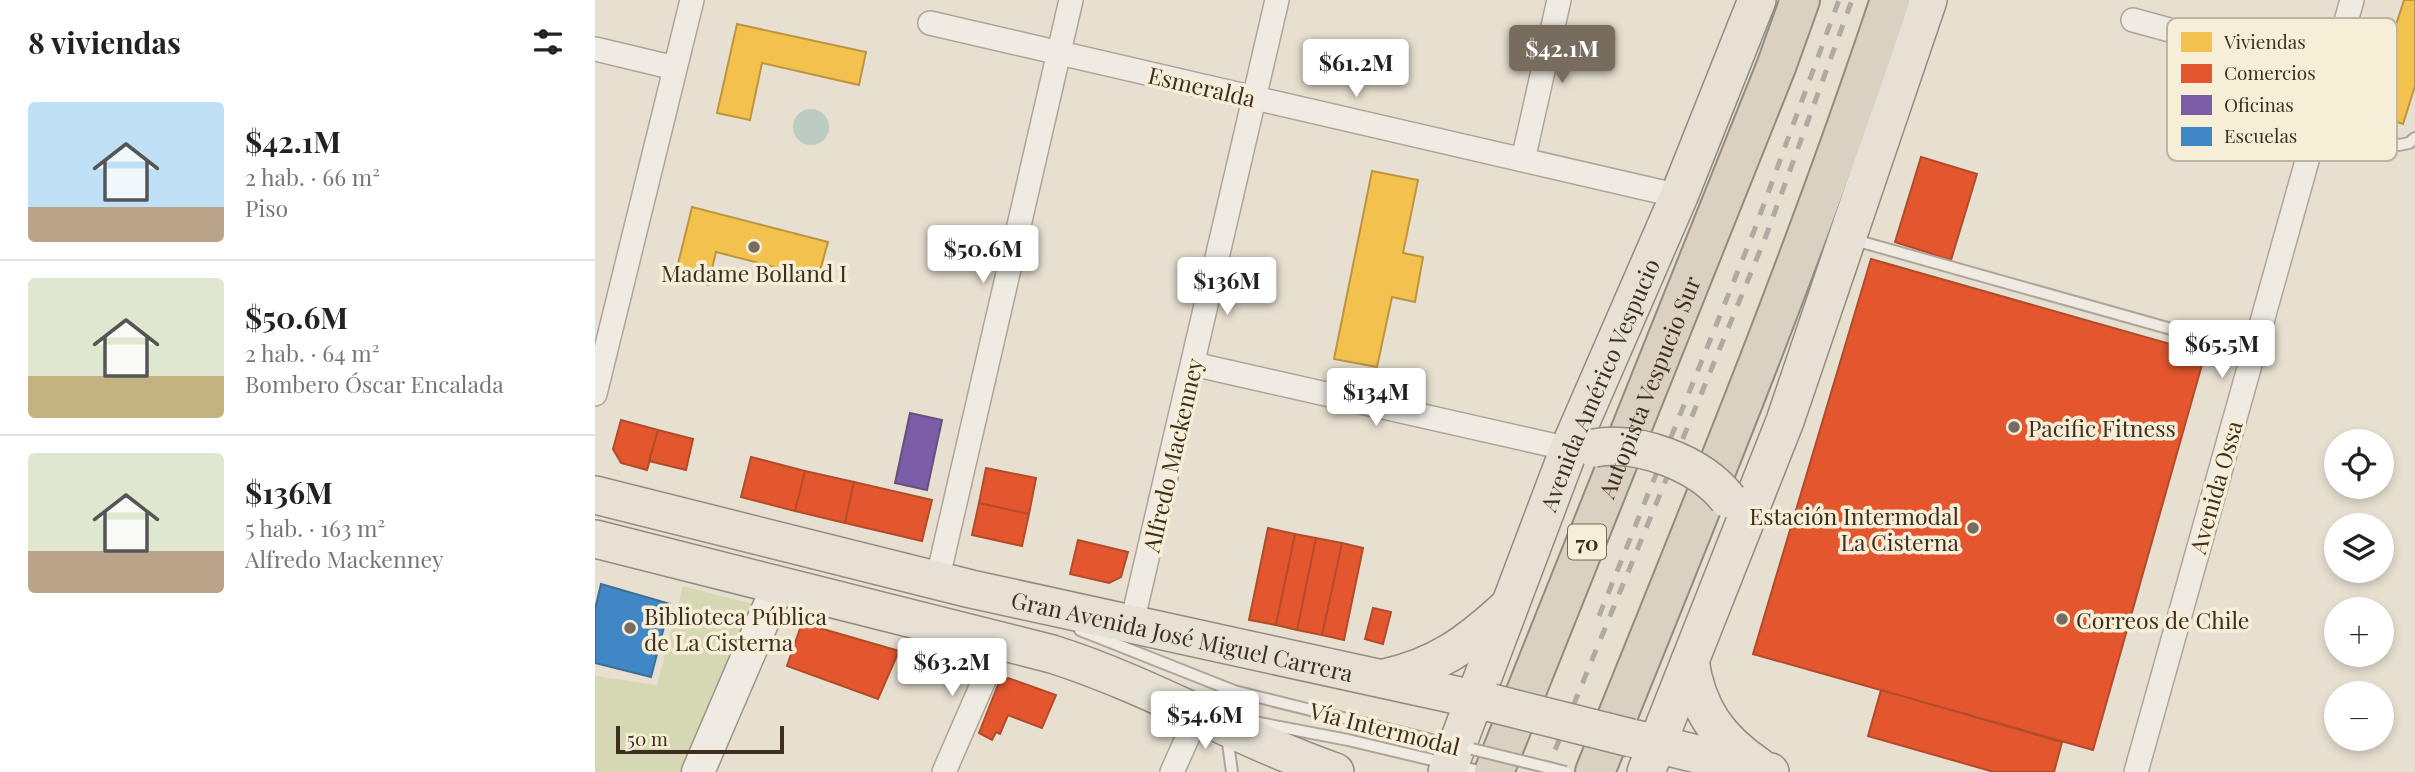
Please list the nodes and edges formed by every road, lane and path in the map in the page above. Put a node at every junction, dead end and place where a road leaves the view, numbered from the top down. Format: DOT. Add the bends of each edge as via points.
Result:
graph roads {
  1 [pos="692,0"];
  2 [pos="1071,0"];
  3 [pos="1277,0"];
  4 [pos="1559,0"];
  5 [pos="1757,0"];
  6 [pos="1800,0"];
  7 [pos="1890,0"];
  8 [pos="1928,0"];
  9 [pos="2351,0"];
  10 [pos="2346,18"];
  11 [pos="2133,20"];
  12 [pos="930,23"];
  13 [pos="2167,29"];
  14 [pos="595,49"];
  15 [pos="1058,53"];
  16 [pos="675,68"];
  17 [pos="1254,98"];
  18 [pos="2415,138"];
  19 [pos="2397,144"];
  20 [pos="1523,160"];
  21 [pos="2306,161"];
  22 [pos="1679,196"];
  23 [pos="1847,237"];
  24 [pos="2253,352"];
  25 [pos="1193,364"];
  26 [pos="595,394"];
  27 [pos="1576,453"];
  28 [pos="595,495"];
  29 [pos="595,539"];
  30 [pos="1740,539"];
  31 [pos="834,556"];
  32 [pos="954,585"];
  33 [pos="778,586"];
  34 [pos="1511,604"];
  35 [pos="1132,623"];
  36 [pos="1001,641"];
  37 [pos="1690,661"];
  38 [pos="1383,679"];
  39 [pos="1483,701"];
  40 [pos="1211,720"];
  41 [pos="1645,751"];
  42 [pos="1467,763"];
  43 [pos="1310,766"];
  44 [pos="1767,771"];
  45 [pos="698,772"];
  46 [pos="944,772"];
  47 [pos="1172,772"];
  48 [pos="1232,772"];
  49 [pos="1335,772"];
  50 [pos="1566,772"];
  51 [pos="1595,772"];
  52 [pos="2136,772"];
  1 -- 16 [label="street"];
  2 -- 15 [label="street"];
  3 -- 17 [label="street, Alfredo Mackenney"];
  4 -- 20 [label="street"];
  5 -- 22 [label="main road, Avenida Américo Vespucio"];
  6 -- 42 [label="highway, Autopista Vespucio Sur / 70" via="1776,67"];
  7 -- 51 [label="highway" via="1771,334"];
  8 -- 23 [label="main road"];
  9 -- 10 [label="street, Avenida Ossa"];
  11 -- 13 [label="street"];
  12 -- 15 [label="street, Esmeralda"];
  14 -- 16 [label="street"];
  15 -- 17 [label="street, Esmeralda"];
  15 -- 32 [label="street"];
  16 -- 26 [label="street"];
  17 -- 20 [label="street, Esmeralda"];
  17 -- 25 [label="street, Alfredo Mackenney"];
  18 -- 19 [label="lane"];
  20 -- 22 [label="street, Esmeralda"];
  21 -- 24 [label="street, Avenida Ossa"];
  22 -- 27 [label="main road, Avenida Américo Vespucio"];
  23 -- 24 [label="lane"];
  23 -- 30 [label="main road"];
  24 -- 52 [label="street, Avenida Ossa"];
  25 -- 27 [label="street"];
  25 -- 35 [label="street, Alfredo Mackenney"];
  27 -- 30 [label="main road, bridge" via="1627,446 1699,473 1728,499"];
  27 -- 34 [label="main road, Avenida Américo Vespucio"];
  28 -- 31 [label="main road, Gran Avenida José Miguel Carrera"];
  29 -- 33 [label="main road, Gran Avenida José Miguel Carrera"];
  30 -- 37 [label="main road"];
  31 -- 32 [label="main road, Gran Avenida José Miguel Carrera"];
  31 -- 33 [label="main road" via="799,566"];
  32 -- 35 [label="main road, Gran Avenida José Miguel Carrera"];
  32 -- 42 [label="lane, Vía Intermodal" via="1059,621 1234,691"];
  33 -- 36 [label="main road, Gran Avenida José Miguel Carrera"];
  33 -- 45 [label="street"];
  34 -- 38 [label="main road" via="1449,655"];
  34 -- 39 [label="main road, Avenida Américo Vespucio"];
  35 -- 38 [label="main road, Gran Avenida José Miguel Carrera"];
  36 -- 40 [label="main road, Gran Avenida José Miguel Carrera" via="1088,665"];
  36 -- 46 [label="street"];
  37 -- 41 [label="main road"];
  37 -- 44 [label="main road" via="1696,692 1710,720 1730,743"];
  38 -- 39 [label="main road, Gran Avenida José Miguel Carrera"];
  39 -- 41 [label="main road, Gran Avenida José Miguel Carrera, bridge"];
  39 -- 42 [label="main road, Avenida Américo Vespucio"];
  40 -- 42 [label="lane, Vía Intermodal" via="1311,732"];
  40 -- 43 [label="main road, Gran Avenida José Miguel Carrera"];
  40 -- 47 [label="street"];
  40 -- 48 [label="lane"];
  41 -- 44 [label="main road, Gran Avenida José Miguel Carrera"];
  42 -- 50 [label="lane, Vía Intermodal, bridge"];
  43 -- 49 [label="main road, Gran Avenida José Miguel Carrera"];
}
